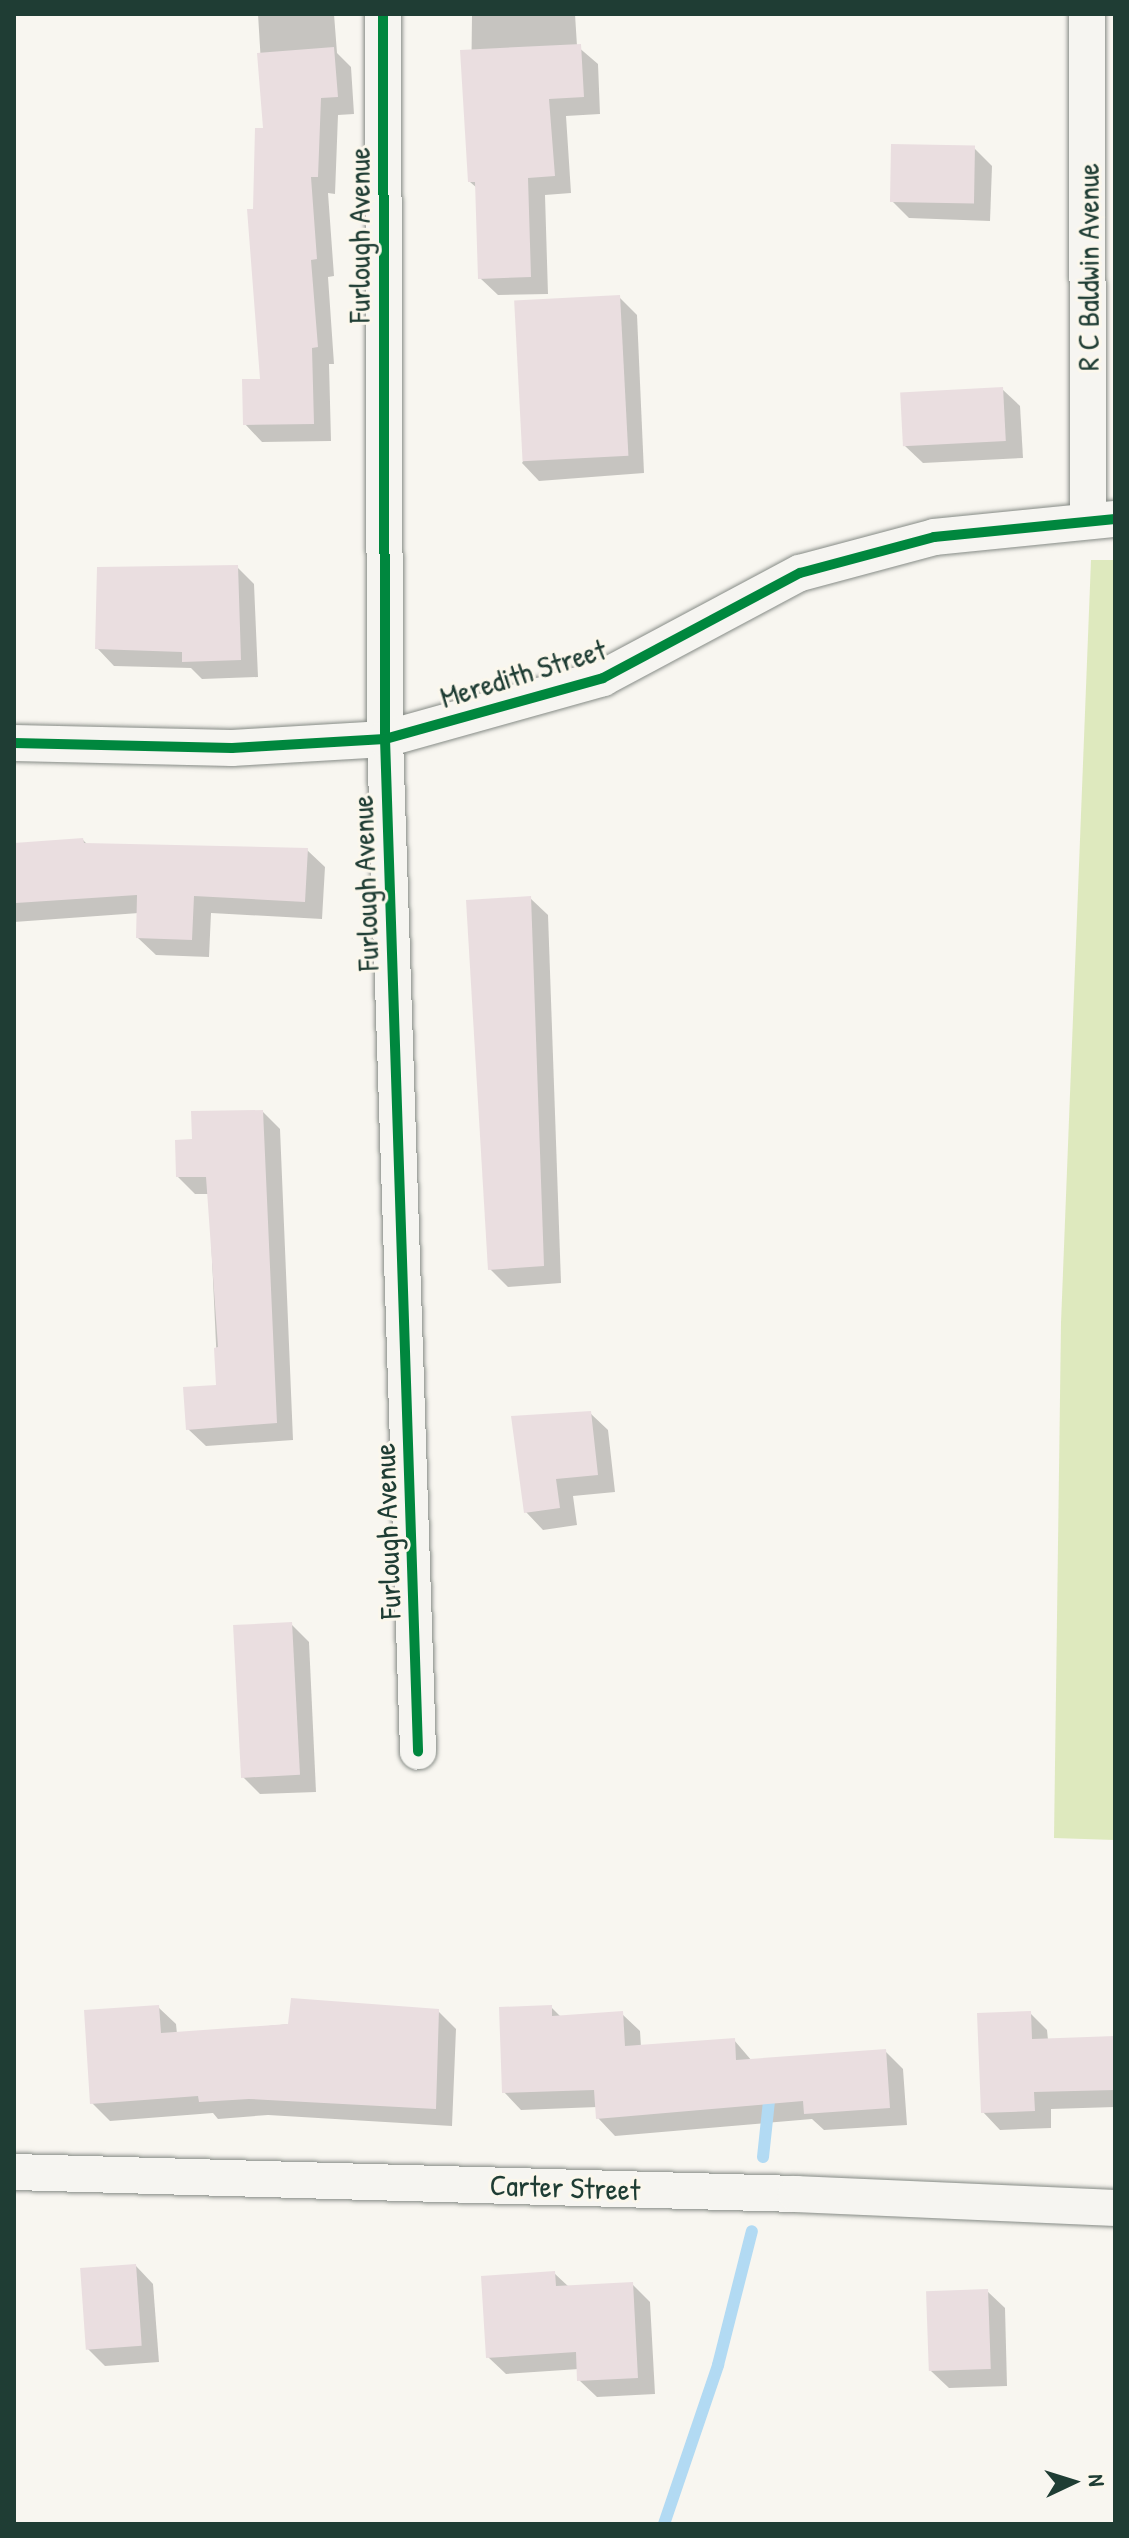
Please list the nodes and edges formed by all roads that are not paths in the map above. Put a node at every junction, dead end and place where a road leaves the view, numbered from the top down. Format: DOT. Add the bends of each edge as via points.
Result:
graph roads {
  1 [pos="383,14"];
  2 [pos="1087,14"];
  3 [pos="1102,520"];
  4 [pos="385,739"];
  5 [pos="14,743"];
  6 [pos="418,1751"];
  7 [pos="14,2172"];
  8 [pos="1115,2208"];
  1 -- 4 [label="street, Furlough Avenue"];
  2 -- 3 [label="street, R C Baldwin Avenue"];
  3 -- 4 [label="street, Meredith Street" via="934,537 800,573 603,678"];
  4 -- 5 [label="street, Meredith Street" via="232,748"];
  4 -- 6 [label="street, Furlough Avenue"];
  7 -- 8 [label="street, Carter Street"];
}
